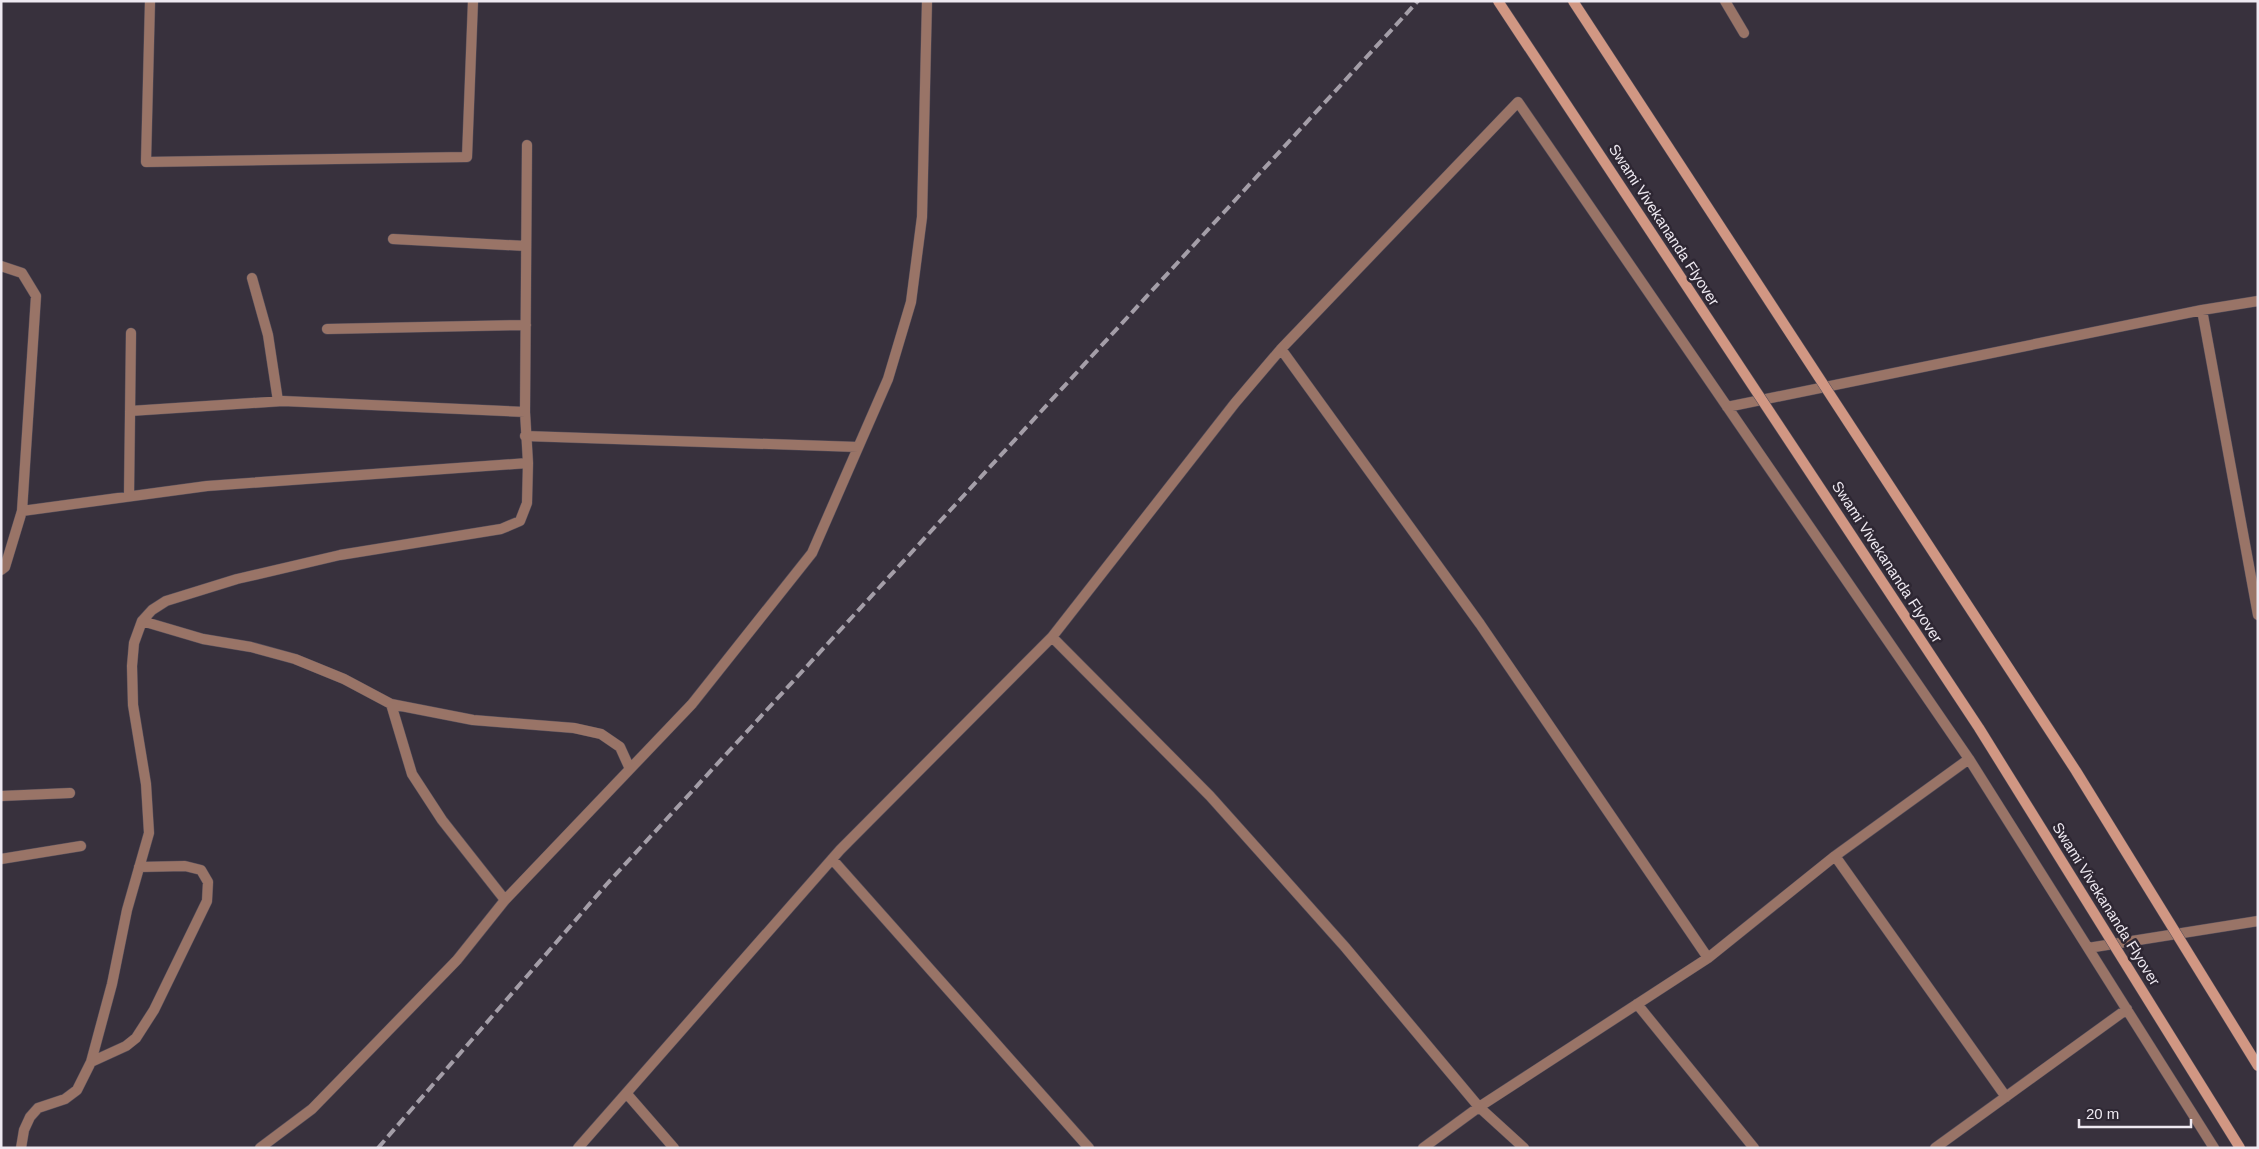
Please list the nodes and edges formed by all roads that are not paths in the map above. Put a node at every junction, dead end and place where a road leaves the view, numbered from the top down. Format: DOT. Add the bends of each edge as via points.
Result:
graph roads {
  1 [pos="150,1"];
  2 [pos="473,1"];
  3 [pos="927,1"];
  4 [pos="1498,1"];
  5 [pos="1573,1"];
  6 [pos="1725,1"];
  7 [pos="1744,33"];
  8 [pos="527,144"];
  9 [pos="393,239"];
  10 [pos="526,246"];
  11 [pos="1,266"];
  12 [pos="252,278"];
  13 [pos="2258,301"];
  14 [pos="2202,310"];
  15 [pos="526,324"];
  16 [pos="327,329"];
  17 [pos="131,333"];
  18 [pos="1281,349"];
  19 [pos="278,401"];
  20 [pos="1727,407"];
  21 [pos="130,410"];
  22 [pos="525,412"];
  23 [pos="525,436"];
  24 [pos="858,447"];
  25 [pos="528,463"];
  26 [pos="130,496"];
  27 [pos="22,511"];
  28 [pos="1,570"];
  29 [pos="2258,615"];
  30 [pos="142,621"];
  31 [pos="1052,637"];
  32 [pos="391,704"];
  33 [pos="1969,759"];
  34 [pos="630,769"];
  35 [pos="70,794"];
  36 [pos="1,796"];
  37 [pos="81,846"];
  38 [pos="1835,856"];
  39 [pos="1,859"];
  40 [pos="832,860"];
  41 [pos="139,867"];
  42 [pos="505,900"];
  43 [pos="2258,921"];
  44 [pos="2088,948"];
  45 [pos="1708,958"];
  46 [pos="1637,1004"];
  47 [pos="2127,1009"];
  48 [pos="91,1062"];
  49 [pos="2258,1066"];
  50 [pos="626,1094"];
  51 [pos="2006,1097"];
  52 [pos="1479,1108"];
  53 [pos="21,1148"];
  54 [pos="260,1148"];
  55 [pos="578,1148"];
  56 [pos="674,1148"];
  57 [pos="1089,1148"];
  58 [pos="1423,1148"];
  59 [pos="1524,1148"];
  60 [pos="1754,1148"];
  61 [pos="1935,1148"];
  62 [pos="2214,1148"];
  63 [pos="2240,1148"];
  1 -- 2 [label="street" via="146,162 467,157"];
  3 -- 24 [label="street" via="922,217 911,302 888,379"];
  4 -- 63 [label="main road, Swami Vivekananda Flyover, bridge" via="1979,728"];
  5 -- 49 [label="main road, bridge" via="2076,771"];
  6 -- 7 [label="street"];
  8 -- 10 [label="street"];
  9 -- 10 [label="street"];
  10 -- 15 [label="street"];
  11 -- 27 [label="street" via="22,274 36,296"];
  12 -- 19 [label="street" via="268,335"];
  13 -- 14 [label="street"];
  14 -- 20 [label="street"];
  14 -- 29 [label="street"];
  15 -- 16 [label="street"];
  15 -- 22 [label="street"];
  17 -- 21 [label="street"];
  18 -- 20 [label="street" via="1518,102"];
  18 -- 31 [label="street"];
  18 -- 45 [label="street" via="1480,624"];
  19 -- 21 [label="street"];
  19 -- 22 [label="street"];
  20 -- 33 [label="street"];
  21 -- 26 [label="street"];
  22 -- 23 [label="street"];
  23 -- 24 [label="street"];
  23 -- 25 [label="street"];
  24 -- 34 [label="street" via="812,553 692,704"];
  25 -- 26 [label="street" via="208,486"];
  25 -- 30 [label="street" via="527,503 520,521 501,529 340,556 237,579 166,601"];
  26 -- 27 [label="street"];
  27 -- 28 [label="street" via="5,567"];
  30 -- 32 [label="street" via="203,639 295,659 344,679"];
  30 -- 41 [label="street" via="134,643 132,666 133,705 148,810 148,833"];
  31 -- 40 [label="street"];
  31 -- 52 [label="street" via="1216,803 1346,947"];
  32 -- 34 [label="street" via="473,720 574,728 601,734 620,748"];
  32 -- 42 [label="street" via="412,774 442,820"];
  33 -- 38 [label="street"];
  33 -- 44 [label="street"];
  34 -- 42 [label="street"];
  35 -- 36 [label="street"];
  37 -- 39 [label="street"];
  38 -- 45 [label="street"];
  38 -- 51 [label="street"];
  40 -- 50 [label="street"];
  40 -- 57 [label="street"];
  41 -- 48 [label="street"];
  41 -- 48 [label="street" via="185,866 201,870 208,882 207,901 154,1010 136,1038"];
  42 -- 54 [label="street" via="458,960 312,1109"];
  43 -- 44 [label="street"];
  44 -- 47 [label="street"];
  45 -- 46 [label="street"];
  46 -- 52 [label="street"];
  46 -- 60 [label="street"];
  47 -- 51 [label="street"];
  47 -- 62 [label="street"];
  48 -- 53 [label="street" via="77,1090 66,1100 38,1108 30,1117"];
  50 -- 55 [label="street"];
  50 -- 56 [label="street"];
  51 -- 61 [label="street"];
  52 -- 58 [label="street"];
  52 -- 59 [label="street"];
}
